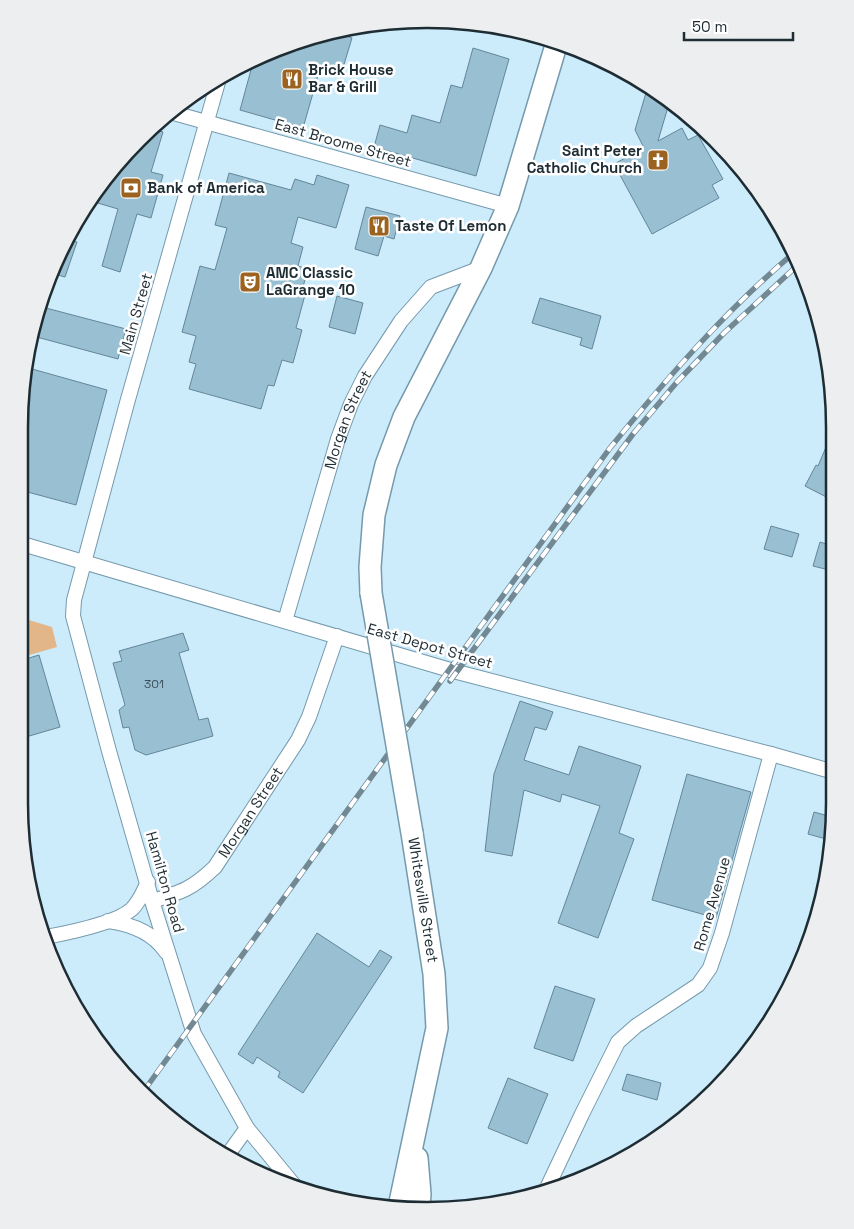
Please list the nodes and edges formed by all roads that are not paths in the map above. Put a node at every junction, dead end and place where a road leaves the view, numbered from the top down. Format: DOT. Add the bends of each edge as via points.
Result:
graph roads {
  1 [pos="555,49"];
  2 [pos="216,88"];
  3 [pos="179,114"];
  4 [pos="207,122"];
  5 [pos="508,206"];
  6 [pos="481,268"];
  7 [pos="28,546"];
  8 [pos="84,562"];
  9 [pos="285,621"];
  10 [pos="337,636"];
  11 [pos="770,754"];
  12 [pos="826,770"];
  13 [pos="148,882"];
  14 [pos="152,901"];
  15 [pos="107,921"];
  16 [pos="51,936"];
  17 [pos="170,959"];
  18 [pos="247,1128"];
  19 [pos="415,1135"];
  20 [pos="232,1150"];
  21 [pos="286,1175"];
  22 [pos="550,1182"];
  23 [pos="400,1201"];
  24 [pos="419,1202"];
  1 -- 5 [label="highway"];
  2 -- 4 [label="street, Main Street"];
  3 -- 4 [label="street, East Broome Street"];
  4 -- 5 [label="street, East Broome Street"];
  4 -- 8 [label="street, Main Street"];
  5 -- 6 [label="highway"];
  6 -- 9 [label="street, Morgan Street" via="431,287 401,321 365,376 338,439"];
  6 -- 19 [label="highway, Whitesville Street, bridge" via="404,416 386,465 371,541 371,594 434,974 437,1028"];
  7 -- 8 [label="street, East Depot Street"];
  8 -- 9 [label="street, East Depot Street"];
  8 -- 13 [label="street, Hamilton Road" via="73,616"];
  9 -- 10 [label="street, East Depot Street"];
  10 -- 11 [label="street, East Depot Street" via="457,672"];
  10 -- 14 [label="street, Morgan Street" via="298,740 215,867 182,892"];
  11 -- 12 [label="street, East Depot Street"];
  11 -- 22 [label="street, Rome Avenue" via="710,968 698,985 636,1026 618,1042"];
  13 -- 14 [label="street, Hamilton Road"];
  13 -- 15 [label="street" via="141,898 131,909"];
  14 -- 17 [label="street, Hamilton Road"];
  15 -- 16 [label="street"];
  15 -- 17 [label="street" via="138,928 162,946"];
  17 -- 18 [label="street, Hamilton Road" via="194,1034"];
  18 -- 20 [label="street"];
  18 -- 21 [label="street, Hamilton Road"];
  19 -- 23 [label="highway, Whitesville Street"];
  19 -- 24 [label="highway"];
}
